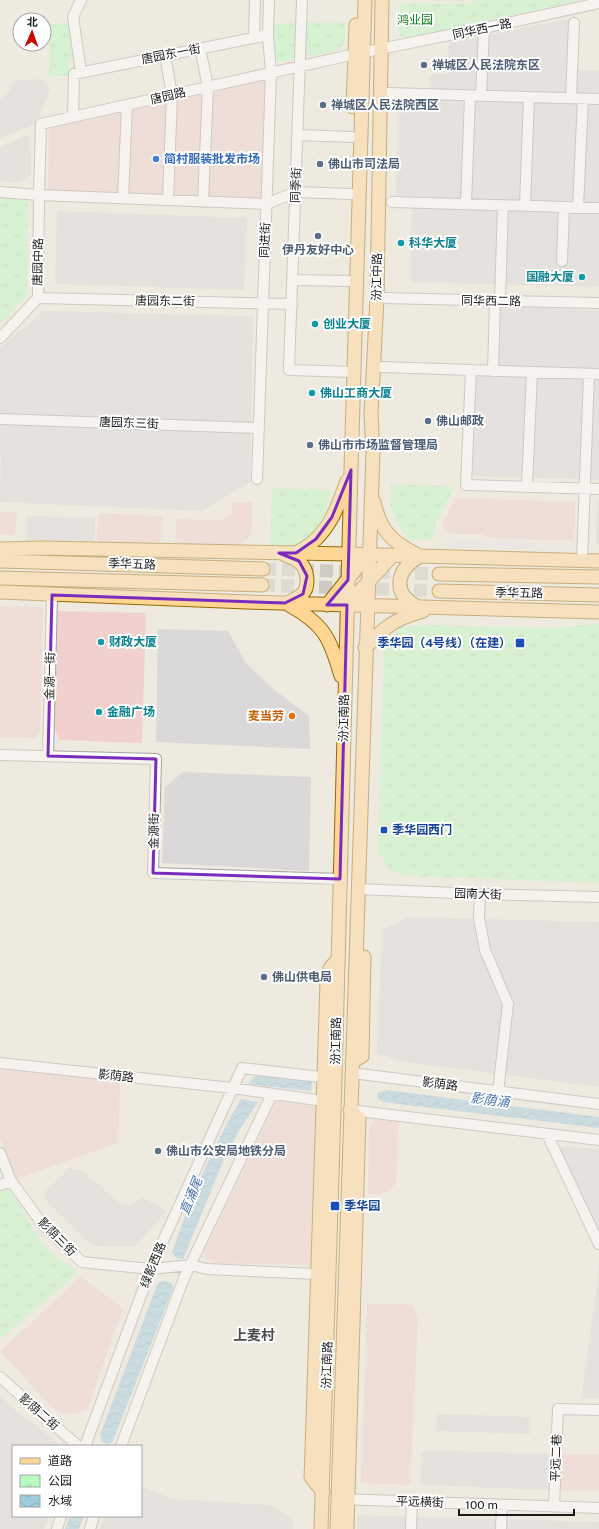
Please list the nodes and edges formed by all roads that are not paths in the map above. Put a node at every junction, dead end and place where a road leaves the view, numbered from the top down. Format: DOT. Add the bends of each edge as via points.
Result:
graph roads {
  1 [pos="81,0"];
  2 [pos="255,0"];
  3 [pos="269,0"];
  4 [pos="302,0"];
  5 [pos="357,0"];
  6 [pos="366,0"];
  7 [pos="382,0"];
  8 [pos="391,0"];
  9 [pos="599,3"];
  10 [pos="574,23"];
  11 [pos="484,28"];
  12 [pos="268,34"];
  13 [pos="254,37"];
  14 [pos="200,48"];
  15 [pos="386,49"];
  16 [pos="359,54"];
  17 [pos="164,55"];
  18 [pos="300,67"];
  19 [pos="77,73"];
  20 [pos="271,73"];
  21 [pos="208,87"];
  22 [pos="389,93"];
  23 [pos="172,95"];
  24 [pos="470,96"];
  25 [pos="481,96"];
  26 [pos="529,97"];
  27 [pos="571,98"];
  28 [pos="583,99"];
  29 [pos="599,99"];
  30 [pos="127,105"];
  31 [pos="73,117"];
  32 [pos="298,135"];
  33 [pos="352,137"];
  34 [pos="0,192"];
  35 [pos="296,192"];
  36 [pos="351,194"];
  37 [pos="39,195"];
  38 [pos="123,198"];
  39 [pos="168,200"];
  40 [pos="203,202"];
  41 [pos="392,202"];
  42 [pos="266,204"];
  43 [pos="466,204"];
  44 [pos="503,205"];
  45 [pos="525,205"];
  46 [pos="564,206"];
  47 [pos="578,207"];
  48 [pos="599,208"];
  49 [pos="562,261"];
  50 [pos="293,280"];
  51 [pos="348,281"];
  52 [pos="38,298"];
  53 [pos="384,298"];
  54 [pos="498,301"];
  55 [pos="263,303"];
  56 [pos="599,303"];
  57 [pos="292,304"];
  58 [pos="0,338"];
  59 [pos="381,367"];
  60 [pos="471,370"];
  61 [pos="493,371"];
  62 [pos="354,372"];
  63 [pos="532,372"];
  64 [pos="594,374"];
  65 [pos="0,419"];
  66 [pos="258,428"];
  67 [pos="373,452"];
  68 [pos="351,470"];
  69 [pos="257,479"];
  70 [pos="527,486"];
  71 [pos="585,488"];
  72 [pos="599,489"];
  73 [pos="371,491"];
  74 [pos="0,548"];
  75 [pos="279,553"];
  76 [pos="296,553"];
  77 [pos="349,554"];
  78 [pos="368,554"];
  79 [pos="393,555"];
  80 [pos="420,556"];
  81 [pos="0,561"];
  82 [pos="582,561"];
  83 [pos="599,561"];
  84 [pos="263,569"];
  85 [pos="439,574"];
  86 [pos="599,577"];
  87 [pos="0,578"];
  88 [pos="262,585"];
  89 [pos="439,591"];
  90 [pos="0,592"];
  91 [pos="52,595"];
  92 [pos="599,595"];
  93 [pos="285,603"];
  94 [pos="327,605"];
  95 [pos="347,605"];
  96 [pos="366,606"];
  97 [pos="418,607"];
  98 [pos="433,608"];
  99 [pos="599,612"];
  100 [pos="365,648"];
  101 [pos="345,688"];
  102 [pos="0,755"];
  103 [pos="48,756"];
  104 [pos="340,879"];
  105 [pos="358,889"];
  106 [pos="480,894"];
  107 [pos="599,897"];
  108 [pos="0,1063"];
  109 [pos="352,1071"];
  110 [pos="331,1079"];
  111 [pos="232,1088"];
  112 [pos="498,1092"];
  113 [pos="272,1094"];
  114 [pos="330,1101"];
  115 [pos="599,1104"];
  116 [pos="350,1107"];
  117 [pos="547,1134"];
  118 [pos="599,1140"];
  119 [pos="0,1153"];
  120 [pos="11,1182"];
  121 [pos="0,1185"];
  122 [pos="599,1244"];
  123 [pos="191,1265"];
  124 [pos="151,1269"];
  125 [pos="323,1274"];
  126 [pos="0,1377"];
  127 [pos="599,1410"];
  128 [pos="77,1445"];
  129 [pos="85,1445"];
  130 [pos="121,1445"];
  131 [pos="343,1499"];
  132 [pos="412,1502"];
  133 [pos="502,1505"];
  134 [pos="554,1507"];
  135 [pos="599,1508"];
  136 [pos="61,1517"];
  137 [pos="94,1517"];
  138 [pos="57,1529"];
  139 [pos="90,1529"];
  140 [pos="321,1529"];
  141 [pos="337,1529"];
  142 [pos="347,1529"];
  143 [pos="411,1529"];
  144 [pos="501,1529"];
  1 -- 19 [label="street" via="73,17"];
  2 -- 13 [label="street"];
  3 -- 12 [label="street, 同进街"];
  4 -- 18 [label="street, 同季街"];
  5 -- 16 [label="main road"];
  6 -- 16 [label="main road, 汾江中路"];
  7 -- 15 [label="main road, 汾江中路"];
  8 -- 15 [label="main road"];
  9 -- 11 [label="street, 同华西一路"];
  10 -- 27 [label="street"];
  11 -- 15 [label="street, 同华西一路"];
  11 -- 25 [label="street"];
  12 -- 13 [label="street, 唐园东一街"];
  12 -- 20 [label="street, 同进街"];
  13 -- 14 [label="street, 唐园东一街"];
  14 -- 17 [label="street, 唐园东一街"];
  14 -- 21 [label="street"];
  15 -- 16 [label="street, 同华西一路"];
  15 -- 22 [label="main road"];
  15 -- 67 [label="main road, 汾江中路" via="371,415"];
  16 -- 18 [label="street, 唐园路"];
  16 -- 33 [label="main road"];
  16 -- 62 [label="main road, 汾江中路"];
  17 -- 19 [label="street, 唐园东一街"];
  17 -- 23 [label="street"];
  18 -- 20 [label="street, 唐园路"];
  18 -- 32 [label="street, 同季街"];
  19 -- 31 [label="street"];
  20 -- 21 [label="street, 唐园路"];
  20 -- 42 [label="street, 同进街"];
  21 -- 23 [label="street, 唐园路"];
  21 -- 40 [label="street"];
  22 -- 24 [label="street"];
  22 -- 53 [label="main road"];
  23 -- 30 [label="street, 唐园路"];
  23 -- 39 [label="street"];
  24 -- 25 [label="street"];
  24 -- 43 [label="street"];
  25 -- 26 [label="street"];
  26 -- 27 [label="street"];
  26 -- 45 [label="street"];
  27 -- 28 [label="street"];
  28 -- 29 [label="street"];
  28 -- 47 [label="street"];
  30 -- 31 [label="street, 唐园路"];
  30 -- 38 [label="street"];
  31 -- 37 [label="street, 唐园路" via="41,124"];
  32 -- 33 [label="street"];
  32 -- 35 [label="street, 同季街"];
  33 -- 36 [label="main road"];
  34 -- 37 [label="street"];
  35 -- 36 [label="street"];
  35 -- 42 [label="street"];
  35 -- 50 [label="street, 同季街"];
  36 -- 51 [label="main road"];
  37 -- 38 [label="street"];
  37 -- 52 [label="street, 唐园中路"];
  38 -- 39 [label="street"];
  39 -- 40 [label="street"];
  40 -- 42 [label="street"];
  41 -- 43 [label="street"];
  42 -- 55 [label="street, 同进街"];
  43 -- 44 [label="street"];
  44 -- 45 [label="street"];
  44 -- 54 [label="street"];
  45 -- 46 [label="street"];
  46 -- 47 [label="street"];
  46 -- 49 [label="street"];
  47 -- 48 [label="street"];
  50 -- 51 [label="street"];
  50 -- 57 [label="street, 同季街"];
  51 -- 62 [label="main road" via="347,342"];
  52 -- 55 [label="street, 唐园东二街"];
  52 -- 58 [label="street, 唐园中路"];
  53 -- 54 [label="street, 同华西二路"];
  53 -- 59 [label="main road"];
  54 -- 56 [label="street, 同华西二路"];
  54 -- 61 [label="street"];
  55 -- 57 [label="street, 唐园东二街"];
  55 -- 66 [label="street, 同进街"];
  57 -- 62 [label="street, 同季街" via="289,370"];
  59 -- 60 [label="street"];
  59 -- 67 [label="main road"];
  60 -- 61 [label="street"];
  60 -- 70 [label="street" via="466,485"];
  61 -- 63 [label="street"];
  62 -- 68 [label="main road, 汾江中路"];
  63 -- 64 [label="street"];
  63 -- 70 [label="street"];
  64 -- 71 [label="street"];
  65 -- 66 [label="street, 唐园东三街"];
  66 -- 69 [label="street, 同进街"];
  67 -- 73 [label="main road, 汾江中路"];
  68 -- 76 [label="main road" via="338,505 326,527 316,539"];
  68 -- 77 [label="main road, 汾江中路"];
  70 -- 71 [label="street"];
  71 -- 72 [label="street"];
  71 -- 82 [label="street"];
  73 -- 78 [label="main road, 汾江中路"];
  73 -- 80 [label="main road" via="376,514 389,535 397,544"];
  74 -- 75 [label="main road"];
  75 -- 76 [label="main road"];
  75 -- 93 [label="main road" via="299,561 305,567 307,576 303,594"];
  76 -- 77 [label="main road"];
  77 -- 78 [label="main road"];
  77 -- 95 [label="main road, 汾江南路"];
  78 -- 79 [label="main road"];
  78 -- 94 [label="main road"];
  78 -- 96 [label="main road"];
  79 -- 80 [label="main road"];
  79 -- 95 [label="main road"];
  80 -- 82 [label="main road"];
  80 -- 97 [label="main road" via="405,568 400,586 405,599"];
  81 -- 84 [label="main road, 季华五路"];
  82 -- 83 [label="main road"];
  85 -- 86 [label="main road, 季华五路"];
  87 -- 88 [label="main road, 季华五路"];
  89 -- 92 [label="main road, 季华五路"];
  90 -- 91 [label="main road"];
  91 -- 93 [label="main road"];
  91 -- 103 [label="street, 金源一街"];
  93 -- 94 [label="main road"];
  93 -- 101 [label="main road" via="310,618 326,636"];
  94 -- 95 [label="main road"];
  95 -- 96 [label="main road"];
  95 -- 101 [label="main road, 汾江南路"];
  96 -- 97 [label="main road"];
  96 -- 100 [label="main road, 汾江南路"];
  97 -- 98 [label="main road"];
  98 -- 99 [label="main road"];
  98 -- 100 [label="main road" via="394,622"];
  100 -- 105 [label="main road, 汾江南路"];
  101 -- 104 [label="main road, 汾江南路"];
  102 -- 103 [label="street, 金源街"];
  103 -- 104 [label="street, 金源街" via="156,759 153,872"];
  104 -- 110 [label="main road, 汾江南路"];
  105 -- 106 [label="street, 园南大街"];
  105 -- 109 [label="main road, 汾江南路"];
  106 -- 107 [label="street, 园南大街"];
  106 -- 112 [label="street" via="479,918 485,950 508,1004"];
  108 -- 111 [label="street, 影荫路"];
  109 -- 112 [label="street, 影荫路"];
  109 -- 116 [label="main road, 汾江南路"];
  110 -- 111 [label="street" via="242,1068"];
  110 -- 114 [label="main road, 汾江南路"];
  111 -- 113 [label="street, 影荫路"];
  111 -- 124 [label="street, 绿影西路"];
  112 -- 115 [label="street, 影荫路"];
  113 -- 114 [label="street, 影荫路"];
  113 -- 123 [label="street"];
  114 -- 125 [label="main road, 汾江南路"];
  116 -- 117 [label="street"];
  116 -- 131 [label="main road, 汾江南路" via="350,1275"];
  117 -- 118 [label="street"];
  117 -- 122 [label="street"];
  119 -- 120 [label="street, 影荫三街"];
  120 -- 121 [label="street"];
  120 -- 124 [label="street, 影荫三街" via="43,1225 82,1262"];
  123 -- 124 [label="street, 影荫三街"];
  123 -- 125 [label="street, 影荫三街" via="207,1269"];
  123 -- 130 [label="street"];
  124 -- 129 [label="street, 绿影西路"];
  125 -- 140 [label="main road, 汾江南路" via="318,1452 323,1492"];
  126 -- 128 [label="street, 影荫二街"];
  127 -- 134 [label="street, 平远二巷" via="558,1409"];
  131 -- 132 [label="street, 平远横街"];
  131 -- 141 [label="main road, 汾江南路"];
  131 -- 142 [label="main road"];
  132 -- 133 [label="street, 平远横街"];
  132 -- 143 [label="street"];
  133 -- 134 [label="street, 平远横街"];
  133 -- 144 [label="street"];
  134 -- 135 [label="street, 平远横街"];
  136 -- 138 [label="street"];
  137 -- 139 [label="street"];
}
